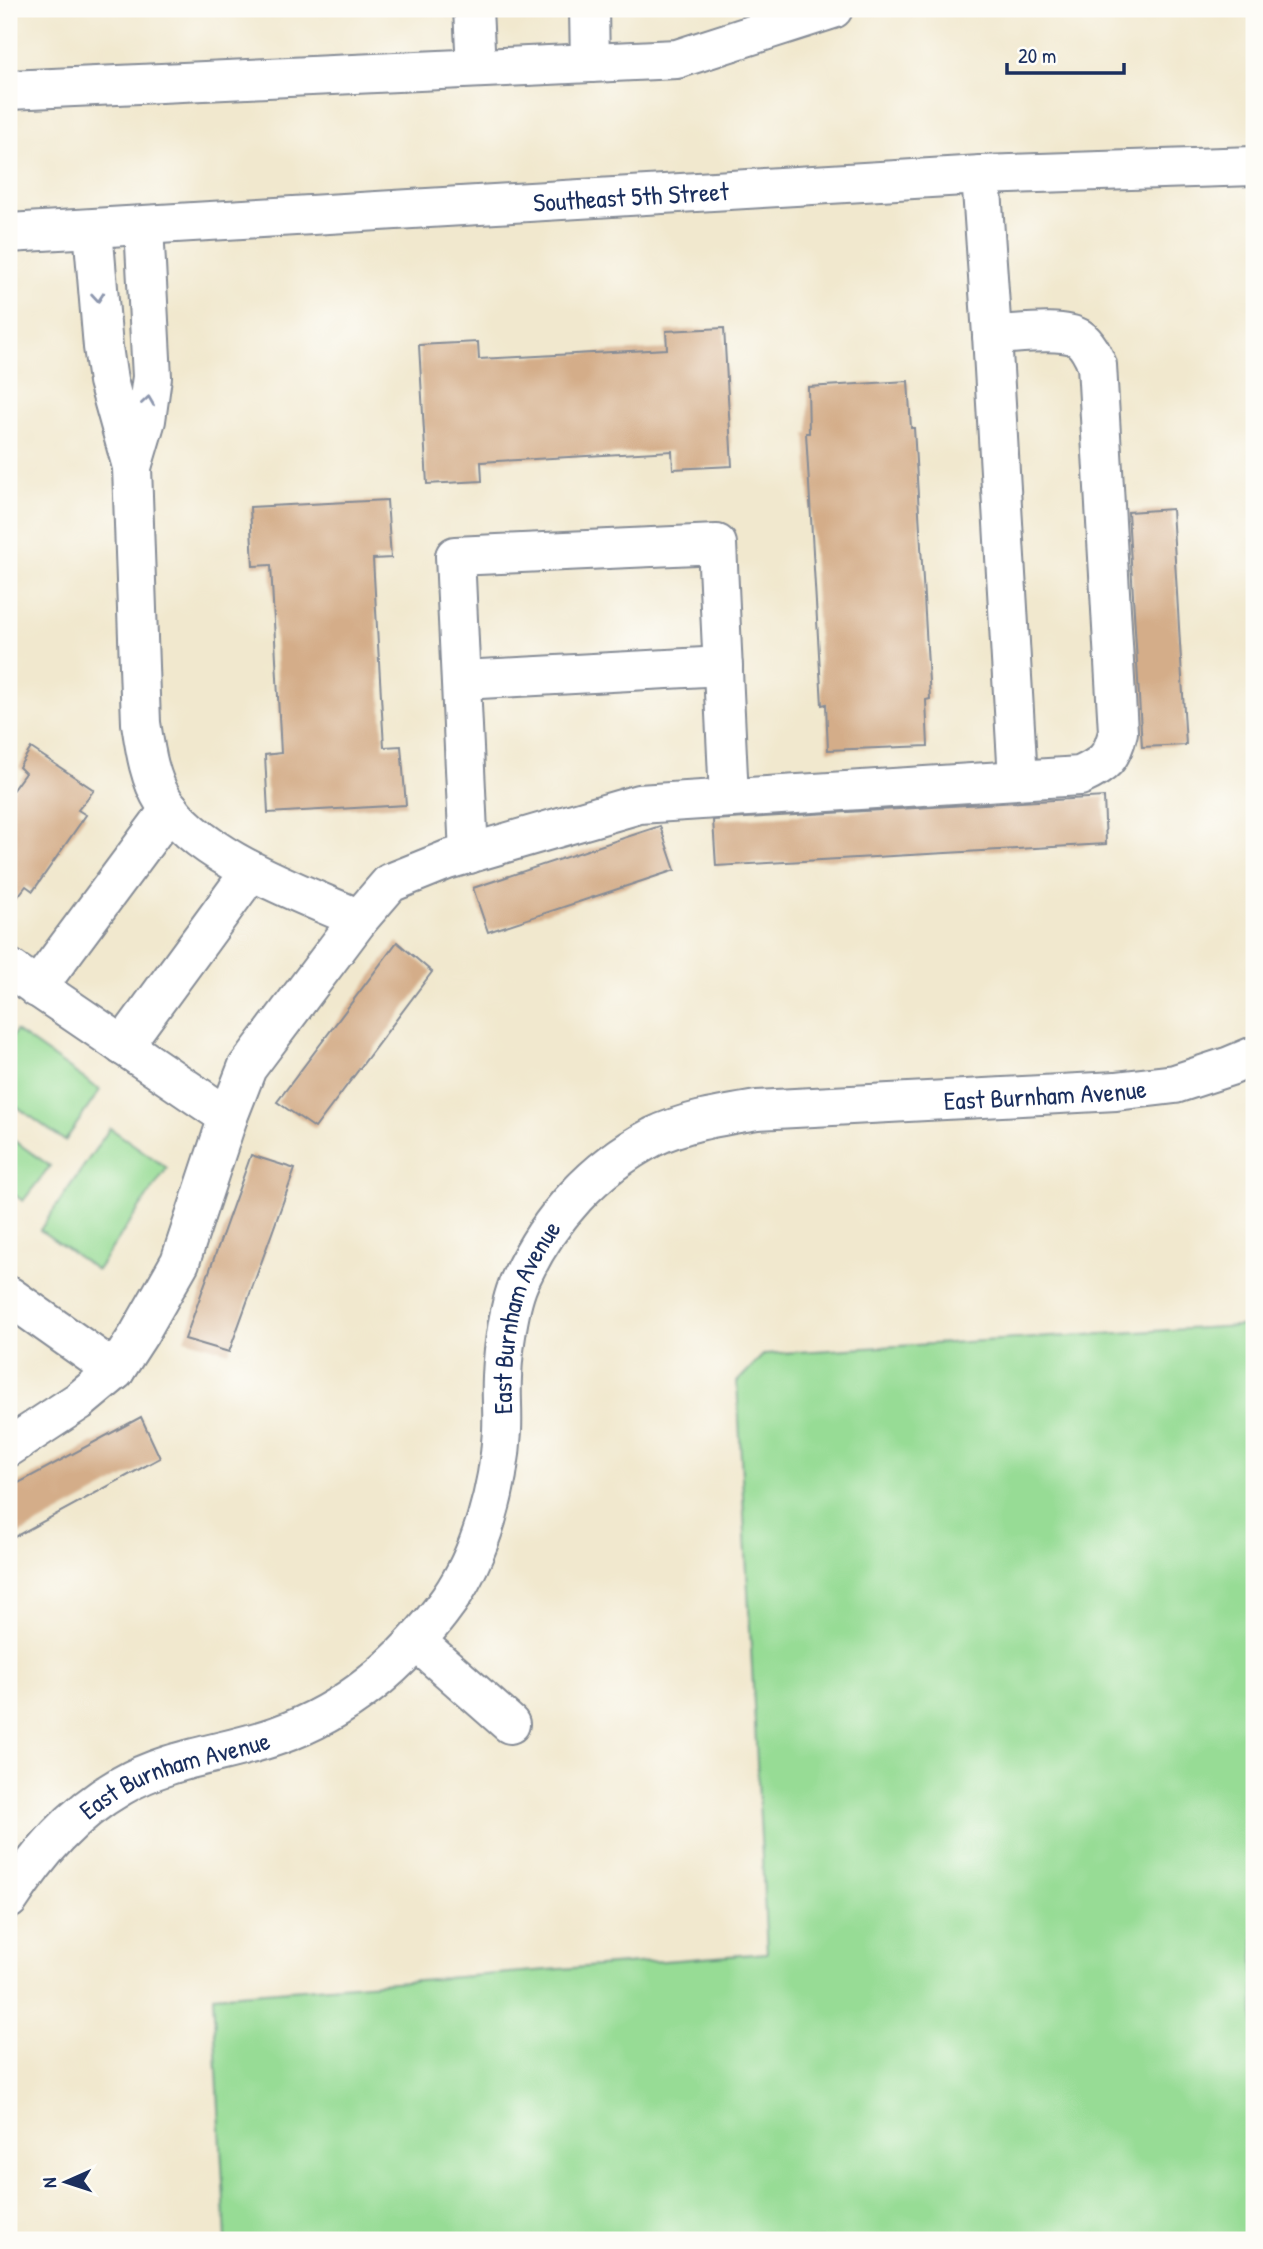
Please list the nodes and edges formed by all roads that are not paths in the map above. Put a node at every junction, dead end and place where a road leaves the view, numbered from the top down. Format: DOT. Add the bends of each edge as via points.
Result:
graph roads {
  1 [pos="473,9"];
  2 [pos="589,9"];
  3 [pos="833,9"];
  4 [pos="590,63"];
  5 [pos="476,68"];
  6 [pos="9,90"];
  7 [pos="1254,166"];
  8 [pos="981,175"];
  9 [pos="144,226"];
  10 [pos="93,229"];
  11 [pos="9,233"];
  12 [pos="992,335"];
  13 [pos="132,467"];
  14 [pos="723,666"];
  15 [pos="461,680"];
  16 [pos="1018,779"];
  17 [pos="729,798"];
  18 [pos="170,809"];
  19 [pos="469,854"];
  20 [pos="251,871"];
  21 [pos="359,919"];
  22 [pos="23,978"];
  23 [pos="123,1046"];
  24 [pos="1254,1056"];
  25 [pos="228,1117"];
  26 [pos="9,1296"];
  27 [pos="115,1371"];
  28 [pos="9,1447"];
  29 [pos="417,1642"];
  30 [pos="510,1724"];
  31 [pos="9,1899"];
  1 -- 5 [label="street"];
  2 -- 4 [label="street"];
  3 -- 4 [label="street" via="677,59"];
  4 -- 5 [label="street"];
  5 -- 6 [label="street"];
  7 -- 8 [label="street, Southeast 5th Street"];
  8 -- 9 [label="street, Southeast 5th Street"];
  8 -- 12 [label="street"];
  9 -- 10 [label="street, Southeast 5th Street"];
  13 -- 9 [label="street, one-way" via="152,377"];
  10 -- 11 [label="street, Southeast 5th Street"];
  10 -- 13 [label="street, one-way" via="108,381"];
  12 -- 16 [label="street"];
  12 -- 16 [label="street" via="1060,333 1079,338 1097,365 1118,732 1114,749 1101,766 1080,776"];
  13 -- 18 [label="street" via="141,723 148,763"];
  14 -- 15 [label="street"];
  14 -- 15 [label="street" via="717,544 455,556"];
  14 -- 17 [label="street"];
  15 -- 19 [label="street"];
  16 -- 17 [label="street"];
  17 -- 19 [label="street" via="639,804"];
  18 -- 20 [label="street" via="190,832"];
  18 -- 22 [label="street"];
  19 -- 21 [label="street" via="390,883"];
  20 -- 21 [label="street"];
  20 -- 23 [label="street"];
  21 -- 25 [label="street" via="247,1069"];
  22 -- 23 [label="street"];
  23 -- 25 [label="street"];
  24 -- 29 [label="street, East Burnham Avenue" via="1175,1084 1116,1091 757,1110 702,1119 654,1137 608,1166 572,1198 520,1280 506,1340 494,1494 477,1546 451,1596"];
  25 -- 27 [label="street" via="180,1262"];
  26 -- 27 [label="street"];
  27 -- 28 [label="street"];
  29 -- 30 [label="street"];
  29 -- 31 [label="street, East Burnham Avenue" via="376,1681 332,1711 279,1735 168,1764 121,1786 76,1817 37,1856"];
}
